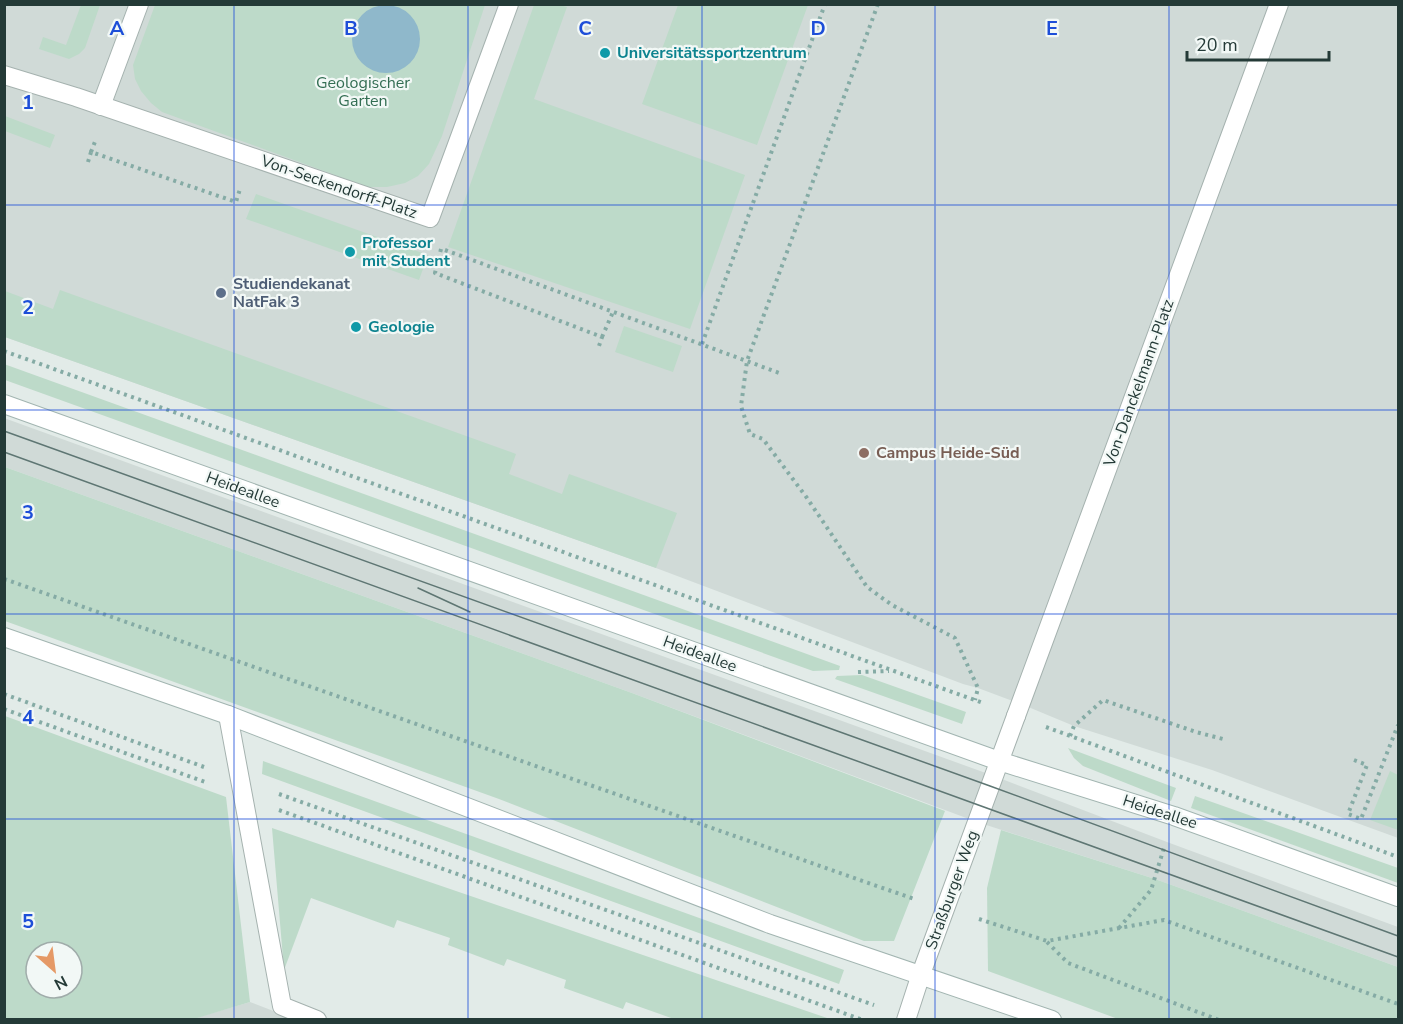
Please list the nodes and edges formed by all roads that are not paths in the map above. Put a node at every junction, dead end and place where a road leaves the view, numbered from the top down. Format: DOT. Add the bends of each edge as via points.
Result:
graph roads {
  1 [pos="139,4"];
  2 [pos="509,4"];
  3 [pos="1279,4"];
  4 [pos="4,75"];
  5 [pos="100,106"];
  6 [pos="4,404"];
  7 [pos="4,637"];
  8 [pos="228,716"];
  9 [pos="999,761"];
  10 [pos="1398,897"];
  11 [pos="921,974"];
  12 [pos="907,1018"];
  13 [pos="317,1020"];
  14 [pos="1052,1020"];
  1 -- 5 [label="main road"];
  2 -- 5 [label="main road, Von-Seckendorff-Platz" via="430,218"];
  3 -- 9 [label="main road, Von-Danckelmann-Platz"];
  4 -- 5 [label="main road, Von-Seckendorff-Platz"];
  6 -- 9 [label="main road, Heideallee"];
  7 -- 8 [label="main road"];
  8 -- 11 [label="main road" via="770,924"];
  8 -- 13 [label="main road" via="282,1006"];
  9 -- 10 [label="main road, Heideallee" via="1174,816"];
  9 -- 11 [label="main road, Straßburger Weg"];
  11 -- 12 [label="main road, Straßburger Weg"];
  11 -- 14 [label="main road"];
}
